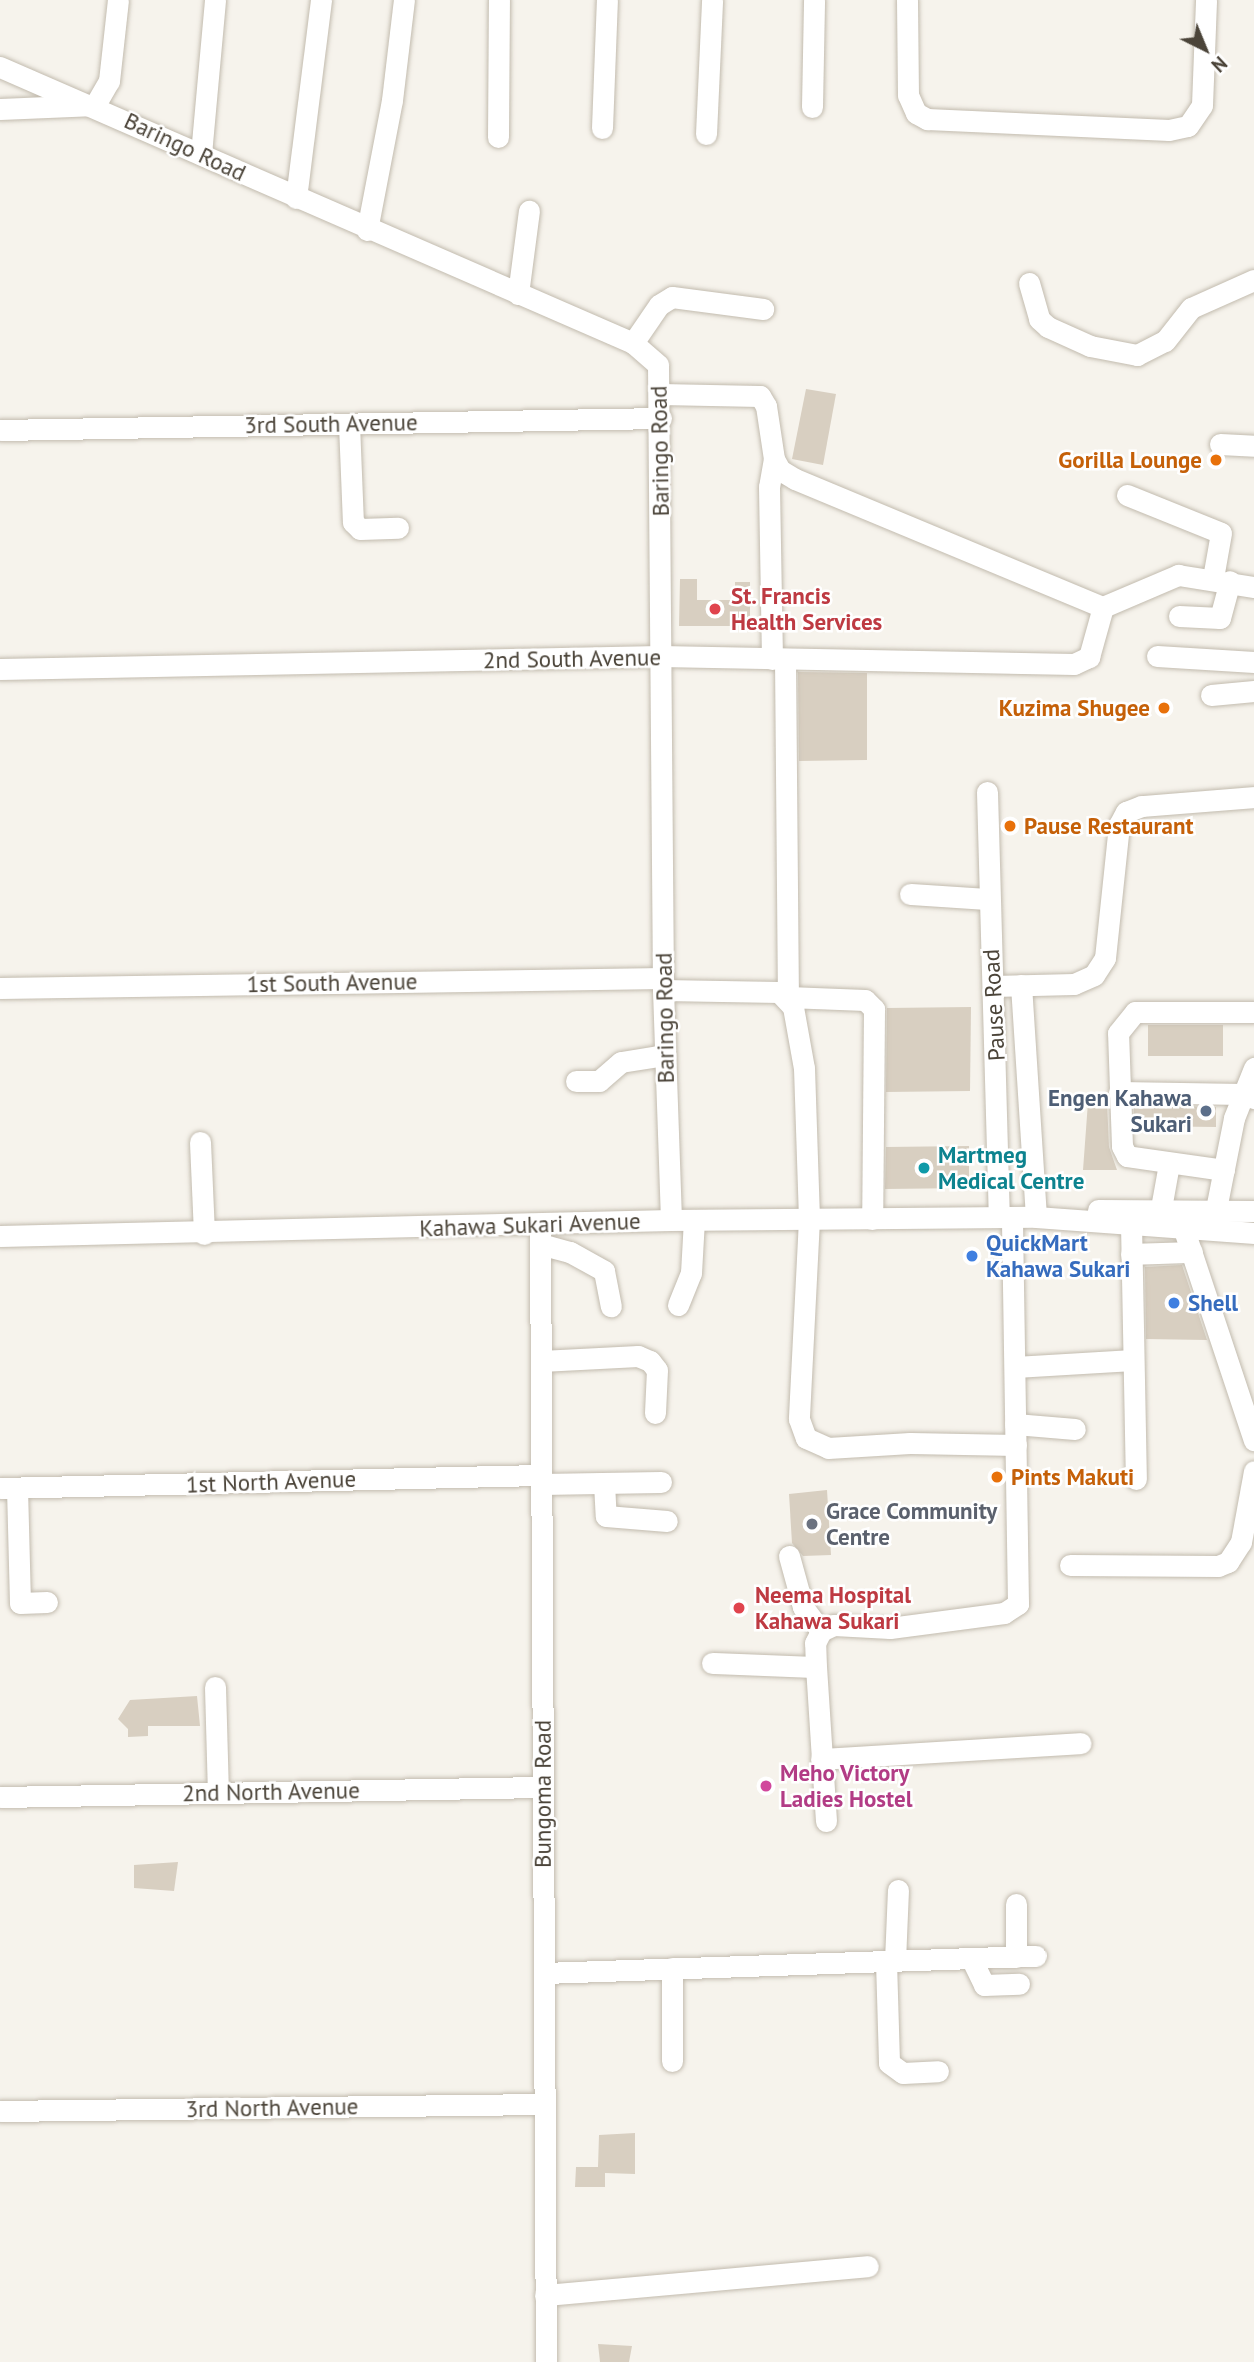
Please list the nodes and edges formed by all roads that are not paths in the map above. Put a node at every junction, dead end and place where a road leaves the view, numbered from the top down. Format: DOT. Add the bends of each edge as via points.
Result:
graph roads {
  1 [pos="118,0"];
  2 [pos="215,0"];
  3 [pos="321,0"];
  4 [pos="404,0"];
  5 [pos="499,0"];
  6 [pos="607,0"];
  7 [pos="712,0"];
  8 [pos="814,0"];
  9 [pos="907,0"];
  10 [pos="1206,0"];
  11 [pos="0,67"];
  12 [pos="95,106"];
  13 [pos="812,107"];
  14 [pos="0,109"];
  15 [pos="602,128"];
  16 [pos="706,134"];
  17 [pos="498,137"];
  18 [pos="201,154"];
  19 [pos="296,198"];
  20 [pos="529,211"];
  21 [pos="367,230"];
  22 [pos="1254,280"];
  23 [pos="1029,283"];
  24 [pos="518,294"];
  25 [pos="763,309"];
  26 [pos="633,343"];
  27 [pos="660,394"];
  28 [pos="661,418"];
  29 [pos="349,424"];
  30 [pos="0,430"];
  31 [pos="1220,444"];
  32 [pos="1254,446"];
  33 [pos="774,458"];
  34 [pos="1127,495"];
  35 [pos="398,528"];
  36 [pos="1222,580"];
  37 [pos="1254,587"];
  38 [pos="1103,607"];
  39 [pos="1179,616"];
  40 [pos="660,656"];
  41 [pos="1157,656"];
  42 [pos="778,659"];
  43 [pos="1254,662"];
  44 [pos="0,669"];
  45 [pos="1254,691"];
  46 [pos="1210,695"];
  47 [pos="987,792"];
  48 [pos="1254,797"];
  49 [pos="910,894"];
  50 [pos="988,900"];
  51 [pos="663,984"];
  52 [pos="1021,985"];
  53 [pos="993,986"];
  54 [pos="0,988"];
  55 [pos="788,997"];
  56 [pos="1254,1012"];
  57 [pos="665,1055"];
  58 [pos="1254,1068"];
  59 [pos="576,1081"];
  60 [pos="1119,1092"];
  61 [pos="1249,1096"];
  62 [pos="200,1142"];
  63 [pos="1169,1164"];
  64 [pos="1224,1170"];
  65 [pos="1161,1208"];
  66 [pos="1216,1209"];
  67 [pos="1254,1211"];
  68 [pos="1036,1216"];
  69 [pos="1060,1217"];
  70 [pos="1005,1218"];
  71 [pos="809,1219"];
  72 [pos="872,1219"];
  73 [pos="671,1220"];
  74 [pos="694,1220"];
  75 [pos="1131,1224"];
  76 [pos="1182,1224"];
  77 [pos="1254,1233"];
  78 [pos="204,1234"];
  79 [pos="540,1235"];
  80 [pos="0,1236"];
  81 [pos="1192,1252"];
  82 [pos="1132,1254"];
  83 [pos="611,1306"];
  84 [pos="678,1306"];
  85 [pos="1133,1360"];
  86 [pos="541,1362"];
  87 [pos="1015,1367"];
  88 [pos="655,1413"];
  89 [pos="1075,1429"];
  90 [pos="1015,1434"];
  91 [pos="1254,1440"];
  92 [pos="1254,1471"];
  93 [pos="541,1479"];
  94 [pos="1136,1479"];
  95 [pos="661,1482"];
  96 [pos="604,1483"];
  97 [pos="9,1488"];
  98 [pos="667,1521"];
  99 [pos="789,1556"];
  100 [pos="1070,1565"];
  101 [pos="47,1602"];
  102 [pos="821,1631"];
  103 [pos="712,1663"];
  104 [pos="816,1667"];
  105 [pos="215,1687"];
  106 [pos="1081,1743"];
  107 [pos="821,1759"];
  108 [pos="543,1787"];
  109 [pos="218,1793"];
  110 [pos="0,1797"];
  111 [pos="826,1821"];
  112 [pos="898,1890"];
  113 [pos="1016,1904"];
  114 [pos="971,1958"];
  115 [pos="891,1961"];
  116 [pos="672,1968"];
  117 [pos="544,1973"];
  118 [pos="1019,1984"];
  119 [pos="672,2061"];
  120 [pos="938,2071"];
  121 [pos="544,2104"];
  122 [pos="0,2111"];
  123 [pos="868,2266"];
  124 [pos="545,2295"];
  125 [pos="546,2362"];
  1 -- 12 [label="street" via="109,81"];
  2 -- 18 [label="street"];
  3 -- 19 [label="street"];
  4 -- 21 [label="street" via="392,100"];
  5 -- 17 [label="street"];
  6 -- 15 [label="street"];
  7 -- 16 [label="street"];
  8 -- 13 [label="street"];
  9 -- 10 [label="street" via="908,94 916,113 927,119 1169,130 1188,126 1202,105"];
  11 -- 12 [label="street, Baringo Road"];
  12 -- 14 [label="street"];
  12 -- 18 [label="street, Baringo Road"];
  18 -- 19 [label="street, Baringo Road"];
  19 -- 21 [label="street, Baringo Road"];
  20 -- 24 [label="street"];
  21 -- 24 [label="street, Baringo Road"];
  22 -- 23 [label="street" via="1191,308 1165,341 1137,355 1090,346 1048,327 1039,319"];
  24 -- 26 [label="street, Baringo Road"];
  25 -- 26 [label="street" via="672,297 659,305"];
  26 -- 27 [label="street, Baringo Road" via="658,365"];
  27 -- 28 [label="street, Baringo Road"];
  27 -- 33 [label="street" via="760,396 766,406"];
  28 -- 29 [label="street, 3rd South Avenue"];
  28 -- 40 [label="street, Baringo Road"];
  29 -- 30 [label="street, 3rd South Avenue"];
  29 -- 35 [label="street" via="353,522 360,529"];
  31 -- 32 [label="street"];
  33 -- 38 [label="street" via="780,470 795,479"];
  33 -- 42 [label="street" via="769,487"];
  34 -- 36 [label="street" via="1221,533"];
  36 -- 37 [label="street"];
  36 -- 38 [label="street" via="1178,575"];
  36 -- 39 [label="street" via="1220,618"];
  38 -- 42 [label="street, 2nd South Avenue" via="1089,657 1074,664"];
  40 -- 42 [label="street, 2nd South Avenue"];
  40 -- 44 [label="street, 2nd South Avenue"];
  40 -- 51 [label="street, Baringo Road"];
  41 -- 43 [label="street"];
  42 -- 55 [label="street"];
  45 -- 46 [label="street"];
  47 -- 50 [label="street, Pause Road"];
  48 -- 52 [label="street" via="1142,806 1126,812 1119,825 1105,958 1094,975 1074,984"];
  49 -- 50 [label="street"];
  50 -- 53 [label="street, Pause Road"];
  51 -- 54 [label="street, 1st South Avenue"];
  51 -- 55 [label="street, 1st South Avenue" via="779,992"];
  51 -- 57 [label="street, Baringo Road"];
  52 -- 53 [label="street"];
  52 -- 68 [label="street"];
  53 -- 70 [label="street, Pause Road"];
  55 -- 71 [label="street" via="804,1068"];
  55 -- 72 [label="street, 1st South Avenue" via="865,1000 874,1009"];
  56 -- 60 [label="street" via="1135,1013 1118,1033"];
  57 -- 59 [label="street" via="621,1062 599,1081"];
  57 -- 73 [label="street, Baringo Road"];
  58 -- 61 [label="street"];
  60 -- 61 [label="street"];
  60 -- 63 [label="street" via="1122,1146 1127,1156"];
  61 -- 64 [label="street"];
  62 -- 78 [label="street"];
  63 -- 64 [label="street"];
  63 -- 65 [label="street"];
  64 -- 66 [label="street"];
  65 -- 66 [label="street, Kahawa Sukari Avenue"];
  65 -- 69 [label="street, Kahawa Sukari Avenue" via="1066,1211"];
  66 -- 67 [label="street, Kahawa Sukari Avenue"];
  68 -- 69 [label="street, Kahawa Sukari Avenue"];
  68 -- 70 [label="street, Kahawa Sukari Avenue"];
  69 -- 75 [label="street, Kahawa Sukari Avenue"];
  70 -- 72 [label="street, Kahawa Sukari Avenue"];
  70 -- 87 [label="street, Pause Road"];
  71 -- 72 [label="street, Kahawa Sukari Avenue"];
  71 -- 74 [label="street, Kahawa Sukari Avenue"];
  71 -- 90 [label="street" via="799,1419 806,1438 828,1448"];
  73 -- 74 [label="street, Kahawa Sukari Avenue"];
  73 -- 79 [label="street, Kahawa Sukari Avenue"];
  74 -- 84 [label="street" via="691,1273"];
  75 -- 76 [label="street, Kahawa Sukari Avenue"];
  75 -- 82 [label="street"];
  76 -- 77 [label="street, Kahawa Sukari Avenue"];
  76 -- 81 [label="street"];
  78 -- 79 [label="street, Kahawa Sukari Avenue"];
  78 -- 80 [label="street, Kahawa Sukari Avenue"];
  79 -- 83 [label="street" via="604,1271"];
  79 -- 86 [label="street, Bungoma Road"];
  81 -- 82 [label="street"];
  81 -- 91 [label="street"];
  82 -- 85 [label="street"];
  85 -- 87 [label="street"];
  85 -- 94 [label="street"];
  86 -- 88 [label="street" via="638,1356 650,1361 657,1370"];
  86 -- 93 [label="street, Bungoma Road"];
  87 -- 90 [label="street, Pause Road"];
  89 -- 90 [label="street"];
  90 -- 102 [label="street, Pause Road" via="1018,1604 1004,1613 890,1628 834,1625"];
  92 -- 100 [label="street" via="1241,1542 1228,1562 1218,1566"];
  93 -- 96 [label="street, 1st North Avenue"];
  93 -- 97 [label="street, 1st North Avenue"];
  93 -- 108 [label="street, Bungoma Road"];
  95 -- 96 [label="street, 1st North Avenue"];
  96 -- 98 [label="street" via="606,1516"];
  97 -- 101 [label="street" via="20,1603"];
  99 -- 102 [label="street" via="803,1607"];
  102 -- 104 [label="street" via="815,1643"];
  103 -- 104 [label="street"];
  104 -- 107 [label="street"];
  105 -- 109 [label="street"];
  106 -- 107 [label="street"];
  107 -- 111 [label="street"];
  108 -- 109 [label="street, 2nd North Avenue"];
  108 -- 117 [label="street, Bungoma Road"];
  109 -- 110 [label="street, 2nd North Avenue"];
  112 -- 115 [label="street"];
  113 -- 114 [label="street" via="1026,1957"];
  114 -- 115 [label="street"];
  114 -- 118 [label="street" via="984,1985"];
  115 -- 116 [label="street"];
  115 -- 120 [label="street" via="889,2063 903,2073"];
  116 -- 117 [label="street"];
  116 -- 119 [label="street"];
  117 -- 121 [label="street, Bungoma Road"];
  121 -- 122 [label="street, 3rd North Avenue"];
  121 -- 124 [label="street, Bungoma Road"];
  123 -- 124 [label="street"];
  124 -- 125 [label="street, Bungoma Road"];
}
